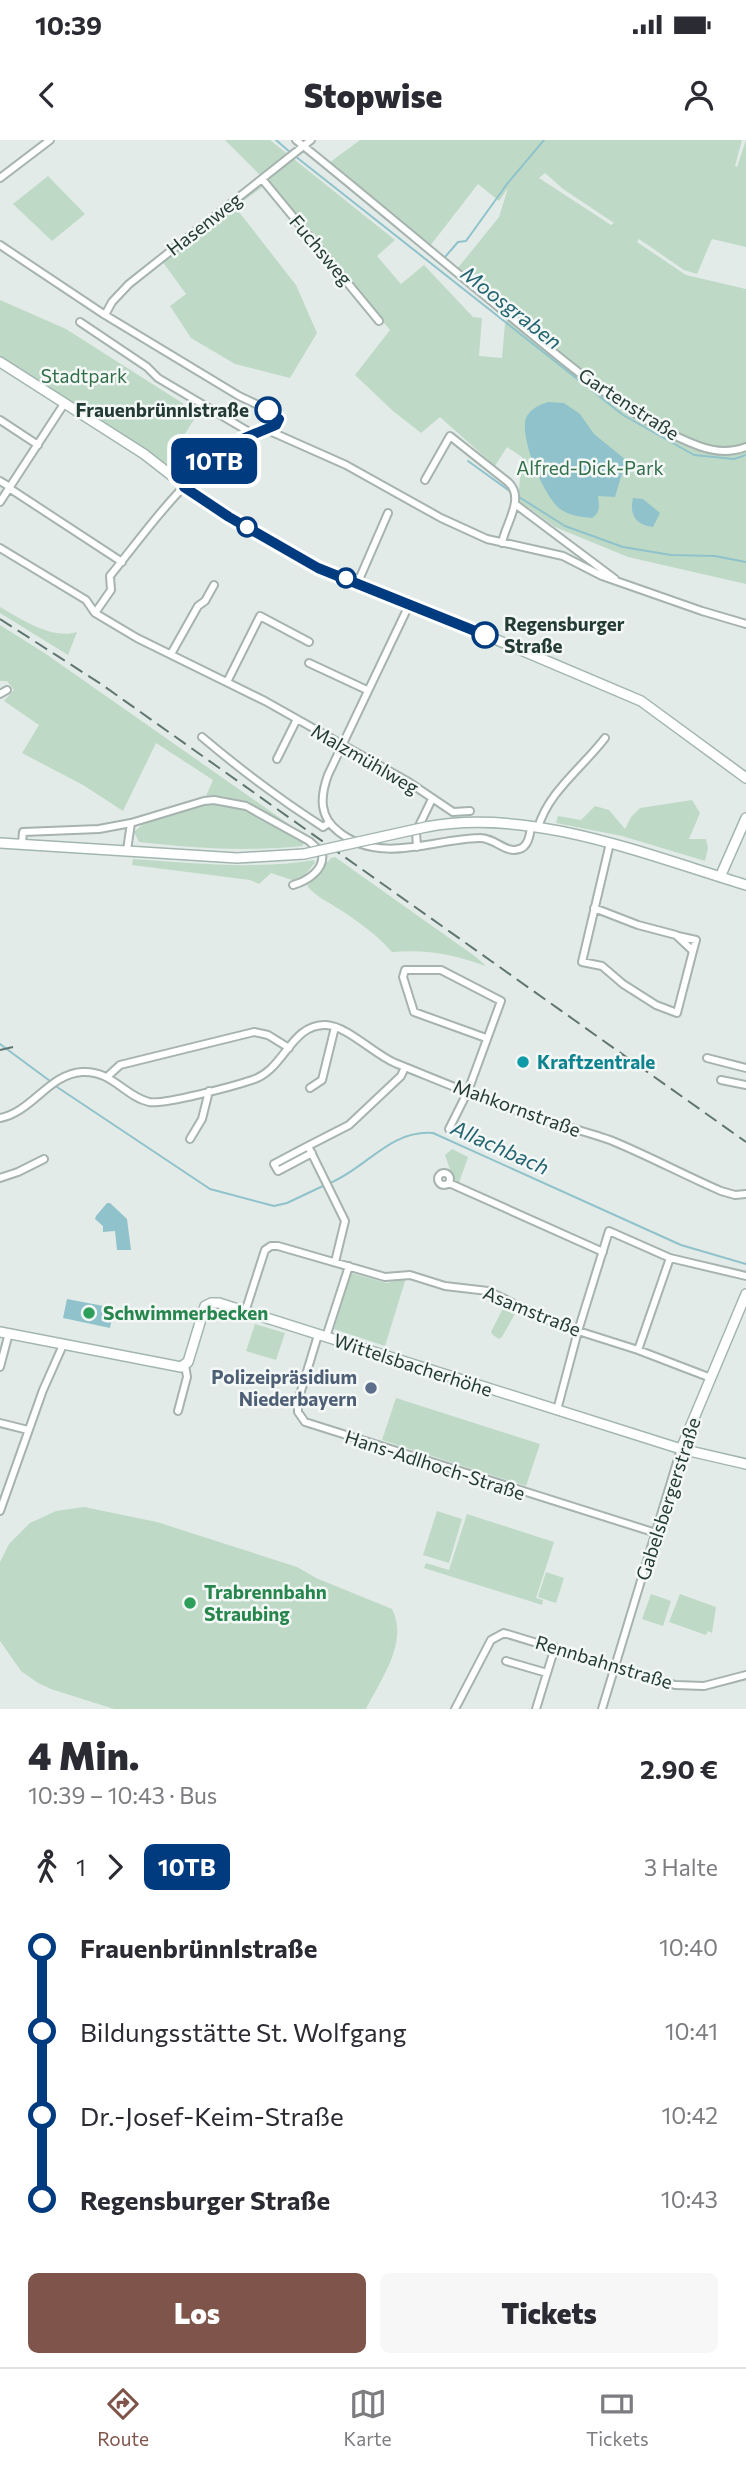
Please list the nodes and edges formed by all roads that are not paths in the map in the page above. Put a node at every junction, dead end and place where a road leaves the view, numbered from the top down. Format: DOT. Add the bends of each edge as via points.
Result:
graph roads {
  1 [pos="50,140"];
  2 [pos="296,140"];
  3 [pos="311,140"];
  4 [pos="303,146"];
  5 [pos="1,176"];
  6 [pos="262,179"];
  7 [pos="0,245"];
  8 [pos="105,315"];
  9 [pos="379,321"];
  10 [pos="80,322"];
  11 [pos="0,362"];
  12 [pos="64,404"];
  13 [pos="0,420"];
  14 [pos="265,429"];
  15 [pos="251,433"];
  16 [pos="38,445"];
  17 [pos="746,447"];
  18 [pos="425,480"];
  19 [pos="0,481"];
  20 [pos="184,487"];
  21 [pos="6,489"];
  22 [pos="515,497"];
  23 [pos="0,502"];
  24 [pos="388,513"];
  25 [pos="502,543"];
  26 [pos="0,548"];
  27 [pos="122,562"];
  28 [pos="358,582"];
  29 [pos="619,582"];
  30 [pos="214,585"];
  31 [pos="410,603"];
  32 [pos="95,613"];
  33 [pos="746,624"];
  34 [pos="309,642"];
  35 [pos="171,654"];
  36 [pos="309,663"];
  37 [pos="227,681"];
  38 [pos="367,690"];
  39 [pos="297,719"];
  40 [pos="202,737"];
  41 [pos="605,738"];
  42 [pos="342,744"];
  43 [pos="277,759"];
  44 [pos="746,778"];
  45 [pos="432,799"];
  46 [pos="470,811"];
  47 [pos="746,818"];
  48 [pos="131,823"];
  49 [pos="329,823"];
  50 [pos="535,828"];
  51 [pos="0,843"];
  52 [pos="22,843"];
  53 [pos="610,843"];
  54 [pos="417,847"];
  55 [pos="127,850"];
  56 [pos="720,877"];
  57 [pos="293,885"];
  58 [pos="746,885"];
  59 [pos="594,908"];
  60 [pos="335,1027"];
  61 [pos="486,1038"];
  62 [pos="289,1048"];
  63 [pos="707,1058"];
  64 [pos="405,1067"];
  65 [pos="746,1068"];
  66 [pos="107,1077"];
  67 [pos="721,1080"];
  68 [pos="746,1085"];
  69 [pos="310,1088"];
  70 [pos="209,1091"];
  71 [pos="468,1091"];
  72 [pos="0,1118"];
  73 [pos="449,1129"];
  74 [pos="190,1139"];
  75 [pos="308,1146"];
  76 [pos="312,1153"];
  77 [pos="288,1156"];
  78 [pos="44,1159"];
  79 [pos="292,1164"];
  80 [pos="0,1178"];
  81 [pos="449,1182"];
  82 [pos="746,1194"];
  83 [pos="603,1252"];
  84 [pos="670,1258"];
  85 [pos="335,1262"];
  86 [pos="349,1266"];
  87 [pos="746,1276"];
  88 [pos="746,1294"];
  89 [pos="245,1311"];
  90 [pos="578,1331"];
  91 [pos="5,1333"];
  92 [pos="322,1336"];
  93 [pos="63,1345"];
  94 [pos="638,1350"];
  95 [pos="185,1365"];
  96 [pos="0,1367"];
  97 [pos="711,1378"];
  98 [pos="557,1410"];
  99 [pos="177,1411"];
  100 [pos="0,1423"];
  101 [pos="29,1430"];
  102 [pos="681,1449"];
  103 [pos="746,1464"];
  104 [pos="0,1510"];
  105 [pos="656,1533"];
  106 [pos="555,1647"];
  107 [pos="506,1661"];
  108 [pos="614,1666"];
  109 [pos="547,1673"];
  110 [pos="746,1675"];
  111 [pos="458,1708"];
  112 [pos="536,1709"];
  113 [pos="601,1709"];
  1 -- 5 [label="street"];
  2 -- 4 [label="street, Gartenstraße"];
  3 -- 4 [label="street, Hasenweg"];
  4 -- 6 [label="street, Hasenweg"];
  4 -- 17 [label="street, Gartenstraße" via="580,373 642,416 711,450 731,452"];
  6 -- 8 [label="street, Hasenweg" via="129,284"];
  6 -- 9 [label="street, Fuchsweg"];
  7 -- 8 [label="street"];
  8 -- 14 [label="street" via="273,412 279,422"];
  10 -- 15 [label="street" via="158,378"];
  11 -- 12 [label="street"];
  12 -- 16 [label="street"];
  12 -- 20 [label="street" via="144,454"];
  13 -- 16 [label="street"];
  14 -- 15 [label="street"];
  14 -- 25 [label="street"];
  15 -- 20 [label="street"];
  16 -- 21 [label="street"];
  18 -- 22 [label="street" via="450,436 508,482"];
  19 -- 21 [label="street"];
  20 -- 27 [label="street"];
  20 -- 28 [label="street" via="318,568"];
  21 -- 23 [label="street"];
  21 -- 27 [label="street"];
  22 -- 25 [label="street"];
  22 -- 29 [label="street"];
  24 -- 28 [label="street"];
  25 -- 29 [label="street" via="563,556"];
  26 -- 32 [label="street, Malzmühlweg" via="86,600"];
  27 -- 32 [label="street" via="110,576 111,590"];
  28 -- 31 [label="street"];
  29 -- 33 [label="street"];
  30 -- 35 [label="street"];
  31 -- 38 [label="street"];
  31 -- 44 [label="street" via="641,701"];
  32 -- 35 [label="street, Malzmühlweg"];
  34 -- 37 [label="street" via="260,616"];
  35 -- 37 [label="street, Malzmühlweg"];
  36 -- 38 [label="street"];
  37 -- 39 [label="street, Malzmühlweg"];
  38 -- 42 [label="street"];
  39 -- 42 [label="street, Malzmühlweg"];
  39 -- 43 [label="street, Malzmühlweg"];
  40 -- 49 [label="street" via="307,817 323,827"];
  41 -- 50 [label="street" via="547,806"];
  42 -- 45 [label="street, Malzmühlweg"];
  42 -- 49 [label="street" via="322,792"];
  45 -- 46 [label="street, Malzmühlweg" via="453,812"];
  45 -- 54 [label="street, Malzmühlweg" via="416,832"];
  47 -- 56 [label="street"];
  48 -- 52 [label="street" via="23,832"];
  48 -- 55 [label="street"];
  48 -- 57 [label="street" via="204,801 246,806 322,853 318,869"];
  49 -- 54 [label="street" via="342,835 369,847"];
  50 -- 53 [label="street"];
  50 -- 54 [label="street" via="521,849 515,850 485,837"];
  50 -- 55 [label="street, bridge" via="475,822 426,827 304,853 237,858"];
  51 -- 52 [label="street"];
  52 -- 55 [label="street"];
  53 -- 56 [label="street"];
  53 -- 59 [label="street"];
  56 -- 58 [label="street"];
  59 -- 59 [label="street" via="582,962 602,966 623,984 677,1013 693,951 676,935"];
  60 -- 62 [label="street" via="308,1029"];
  60 -- 64 [label="street, Mahkornstraße"];
  60 -- 69 [label="street" via="322,1080"];
  61 -- 61 [label="street" via="501,1001 441,970 405,970 414,1012"];
  61 -- 71 [label="street"];
  62 -- 66 [label="street" via="254,1032 120,1065"];
  62 -- 70 [label="street" via="266,1074"];
  63 -- 65 [label="street"];
  64 -- 71 [label="street, Mahkornstraße"];
  64 -- 75 [label="street" via="356,1119"];
  66 -- 70 [label="street" via="150,1102"];
  66 -- 72 [label="street" via="78,1072 58,1080 16,1113"];
  67 -- 68 [label="street"];
  70 -- 74 [label="street" via="202,1119"];
  71 -- 73 [label="street"];
  71 -- 82 [label="street, Mahkornstraße" via="607,1139 721,1191"];
  75 -- 76 [label="street"];
  75 -- 77 [label="street"];
  76 -- 79 [label="street"];
  76 -- 85 [label="street" via="345,1221"];
  77 -- 79 [label="street"];
  77 -- 79 [label="street" via="274,1164 278,1171"];
  78 -- 80 [label="street"];
  81 -- 83 [label="street"];
  83 -- 84 [label="street" via="609,1231"];
  83 -- 90 [label="street"];
  84 -- 87 [label="street"];
  84 -- 94 [label="street"];
  85 -- 86 [label="street, Asamstraße"];
  85 -- 89 [label="street, Asamstraße" via="278,1245 268,1247"];
  86 -- 90 [label="street, Asamstraße" via="385,1277 410,1275 445,1286 488,1291"];
  86 -- 92 [label="street"];
  88 -- 97 [label="street, Gabelsbergerstraße"];
  89 -- 92 [label="street, Wittelsbacherhöhe"];
  89 -- 95 [label="street, Wittelsbacherhöhe" via="219,1303 207,1305"];
  90 -- 94 [label="street, Asamstraße"];
  90 -- 98 [label="street"];
  91 -- 93 [label="street"];
  91 -- 96 [label="street"];
  92 -- 98 [label="street, Wittelsbacherhöhe"];
  92 -- 105 [label="street, Hans-Adlhoch-Straße" via="298,1401 305,1422"];
  93 -- 95 [label="street" via="174,1367"];
  93 -- 101 [label="street"];
  94 -- 97 [label="street, Asamstraße"];
  95 -- 99 [label="street, Wittelsbacherhöhe" via="187,1377"];
  97 -- 102 [label="street, Gabelsbergerstraße"];
  98 -- 102 [label="street, Wittelsbacherhöhe"];
  100 -- 101 [label="street"];
  101 -- 104 [label="street"];
  102 -- 103 [label="street, Wittelsbacherhöhe"];
  102 -- 105 [label="street, Gabelsbergerstraße"];
  105 -- 108 [label="street, Gabelsbergerstraße"];
  106 -- 108 [label="street, Rennbahnstraße"];
  106 -- 109 [label="street"];
  106 -- 111 [label="street, Rennbahnstraße" via="504,1633 491,1640"];
  107 -- 109 [label="street"];
  108 -- 110 [label="street, Rennbahnstraße" via="688,1686"];
  108 -- 113 [label="street, Gabelsbergerstraße"];
  109 -- 112 [label="street"];
}
